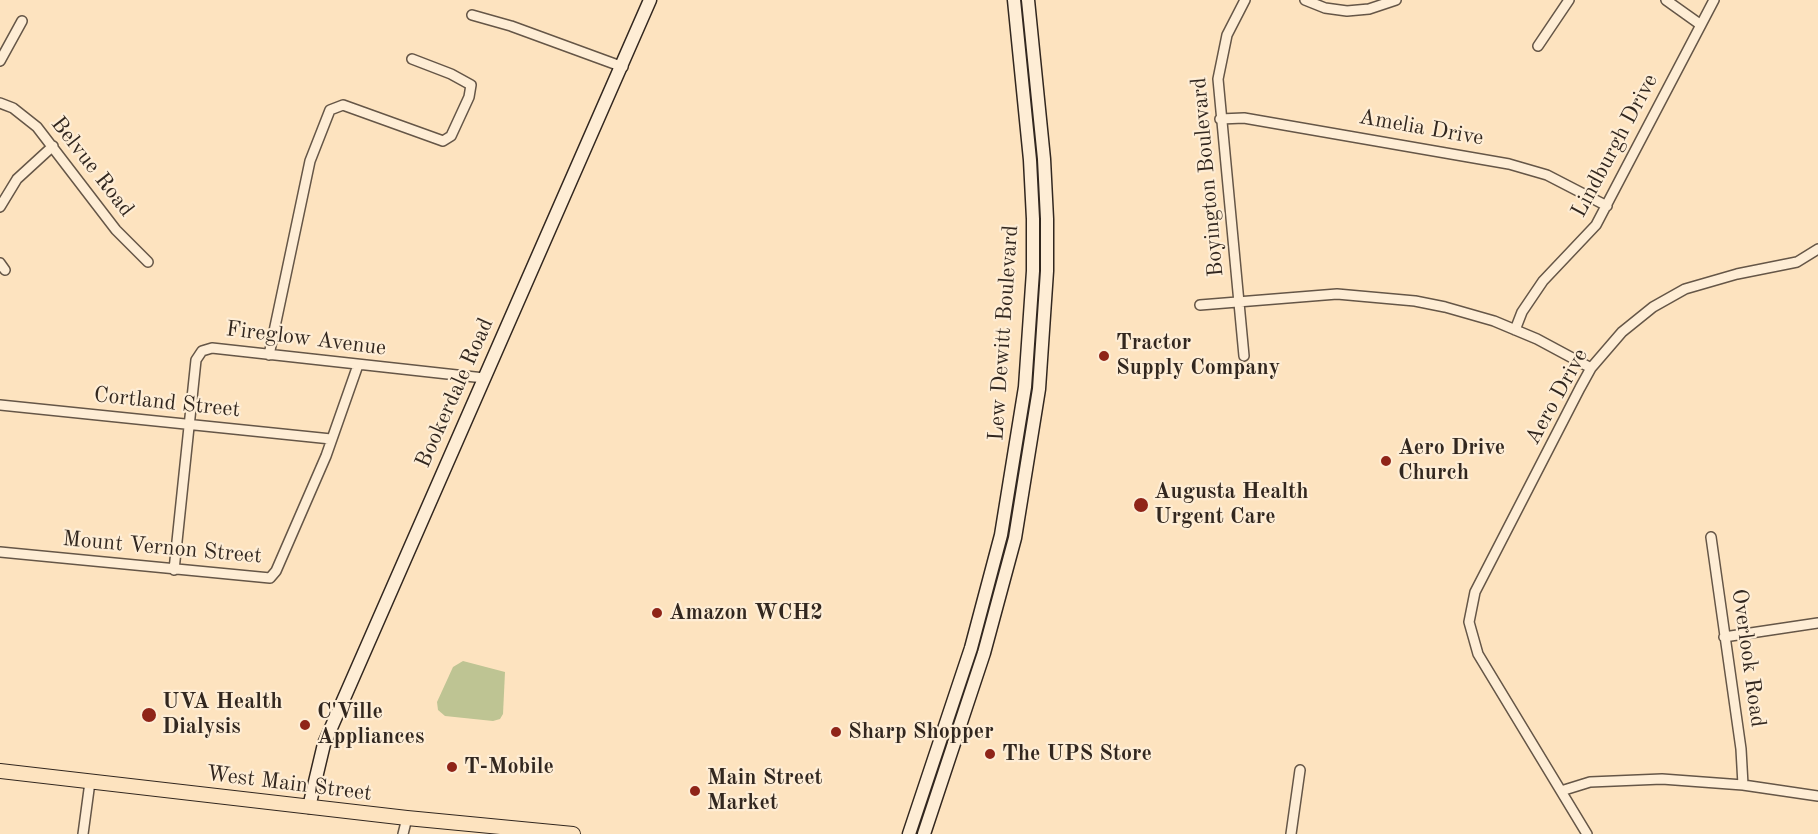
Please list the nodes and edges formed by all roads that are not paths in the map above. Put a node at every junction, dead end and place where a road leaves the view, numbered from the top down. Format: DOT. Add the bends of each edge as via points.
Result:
graph roads {
  1 [pos="650,0"];
  2 [pos="1014,0"];
  3 [pos="1028,0"];
  4 [pos="1245,0"];
  5 [pos="1305,0"];
  6 [pos="1396,0"];
  7 [pos="1569,0"];
  8 [pos="1666,0"];
  9 [pos="1714,0"];
  10 [pos="472,15"];
  11 [pos="22,21"];
  12 [pos="1701,25"];
  13 [pos="1538,46"];
  14 [pos="412,59"];
  15 [pos="0,60"];
  16 [pos="623,67"];
  17 [pos="0,103"];
  18 [pos="1220,118"];
  19 [pos="53,146"];
  20 [pos="1044,159"];
  21 [pos="1030,160"];
  22 [pos="1607,206"];
  23 [pos="0,207"];
  24 [pos="1818,249"];
  25 [pos="148,262"];
  26 [pos="1238,302"];
  27 [pos="1200,305"];
  28 [pos="1515,330"];
  29 [pos="269,356"];
  30 [pos="1244,356"];
  31 [pos="358,365"];
  32 [pos="1592,368"];
  33 [pos="484,378"];
  34 [pos="0,405"];
  35 [pos="190,424"];
  36 [pos="331,439"];
  37 [pos="1711,537"];
  38 [pos="0,552"];
  39 [pos="174,570"];
  40 [pos="1818,623"];
  41 [pos="1724,637"];
  42 [pos="1300,770"];
  43 [pos="0,771"];
  44 [pos="90,782"];
  45 [pos="1743,785"];
  46 [pos="1561,790"];
  47 [pos="1818,796"];
  48 [pos="309,807"];
  49 [pos="407,818"];
  50 [pos="83,834"];
  51 [pos="403,834"];
  52 [pos="573,834"];
  53 [pos="909,834"];
  54 [pos="924,834"];
  55 [pos="1291,834"];
  56 [pos="1587,834"];
  1 -- 16 [label="main road, Bookerdale Road"];
  2 -- 21 [label="main road, Lew Dewitt Boulevard"];
  3 -- 20 [label="main road, Lew Dewitt Boulevard"];
  4 -- 18 [label="street, Boyington Boulevard" via="1227,35 1219,66"];
  5 -- 6 [label="street" via="1347,11"];
  7 -- 13 [label="street"];
  8 -- 12 [label="street"];
  9 -- 12 [label="street, Lindburgh Drive"];
  10 -- 16 [label="street"];
  11 -- 15 [label="street"];
  12 -- 22 [label="street, Lindburgh Drive"];
  14 -- 29 [label="street" via="471,85 451,136 443,141 343,105 330,110 310,161"];
  16 -- 33 [label="main road, Bookerdale Road"];
  17 -- 19 [label="street, Belvue Road" via="38,127"];
  18 -- 22 [label="street, Amelia Drive" via="1244,118 1509,164 1547,175"];
  18 -- 26 [label="street, Boyington Boulevard"];
  19 -- 23 [label="street" via="17,179"];
  19 -- 25 [label="street, Belvue Road" via="116,230"];
  20 -- 21 [label="street"];
  20 -- 54 [label="main road, Lew Dewitt Boulevard" via="1047,271 1031,452 1015,538 984,653"];
  21 -- 53 [label="main road, Lew Dewitt Boulevard" via="1033,271 1017,450 1001,535 971,648"];
  22 -- 28 [label="street, Lindburgh Drive" via="1587,238 1531,297"];
  24 -- 32 [label="street, Aero Drive" via="1797,262 1711,280 1670,296 1622,332"];
  26 -- 27 [label="street"];
  26 -- 28 [label="street" via="1365,295 1445,307"];
  26 -- 30 [label="street, Boyington Boulevard"];
  28 -- 32 [label="street"];
  29 -- 31 [label="street, Fireglow Avenue"];
  29 -- 35 [label="street, Fireglow Avenue" via="212,348 202,351 196,360"];
  31 -- 33 [label="street, Fireglow Avenue"];
  31 -- 36 [label="street, Mount Vernon Street"];
  32 -- 46 [label="street, Aero Drive" via="1477,588 1469,615 1470,633 1478,654"];
  33 -- 48 [label="main road, Bookerdale Road" via="321,752"];
  34 -- 35 [label="street, Cortland Street"];
  35 -- 36 [label="street, Cortland Street"];
  35 -- 39 [label="street, Fireglow Avenue"];
  36 -- 39 [label="street, Mount Vernon Street" via="273,575 265,580"];
  37 -- 41 [label="street, Overlook Road"];
  38 -- 39 [label="street, Mount Vernon Street"];
  40 -- 41 [label="street"];
  41 -- 45 [label="street, Overlook Road"];
  42 -- 55 [label="street"];
  43 -- 44 [label="main road, West Main Street"];
  44 -- 48 [label="main road, West Main Street"];
  44 -- 50 [label="street"];
  45 -- 46 [label="street" via="1662,779 1602,781"];
  45 -- 47 [label="street"];
  46 -- 56 [label="street, Aero Drive"];
  48 -- 49 [label="main road, West Main Street"];
  49 -- 51 [label="street"];
  49 -- 52 [label="main road, West Main Street"];
}
